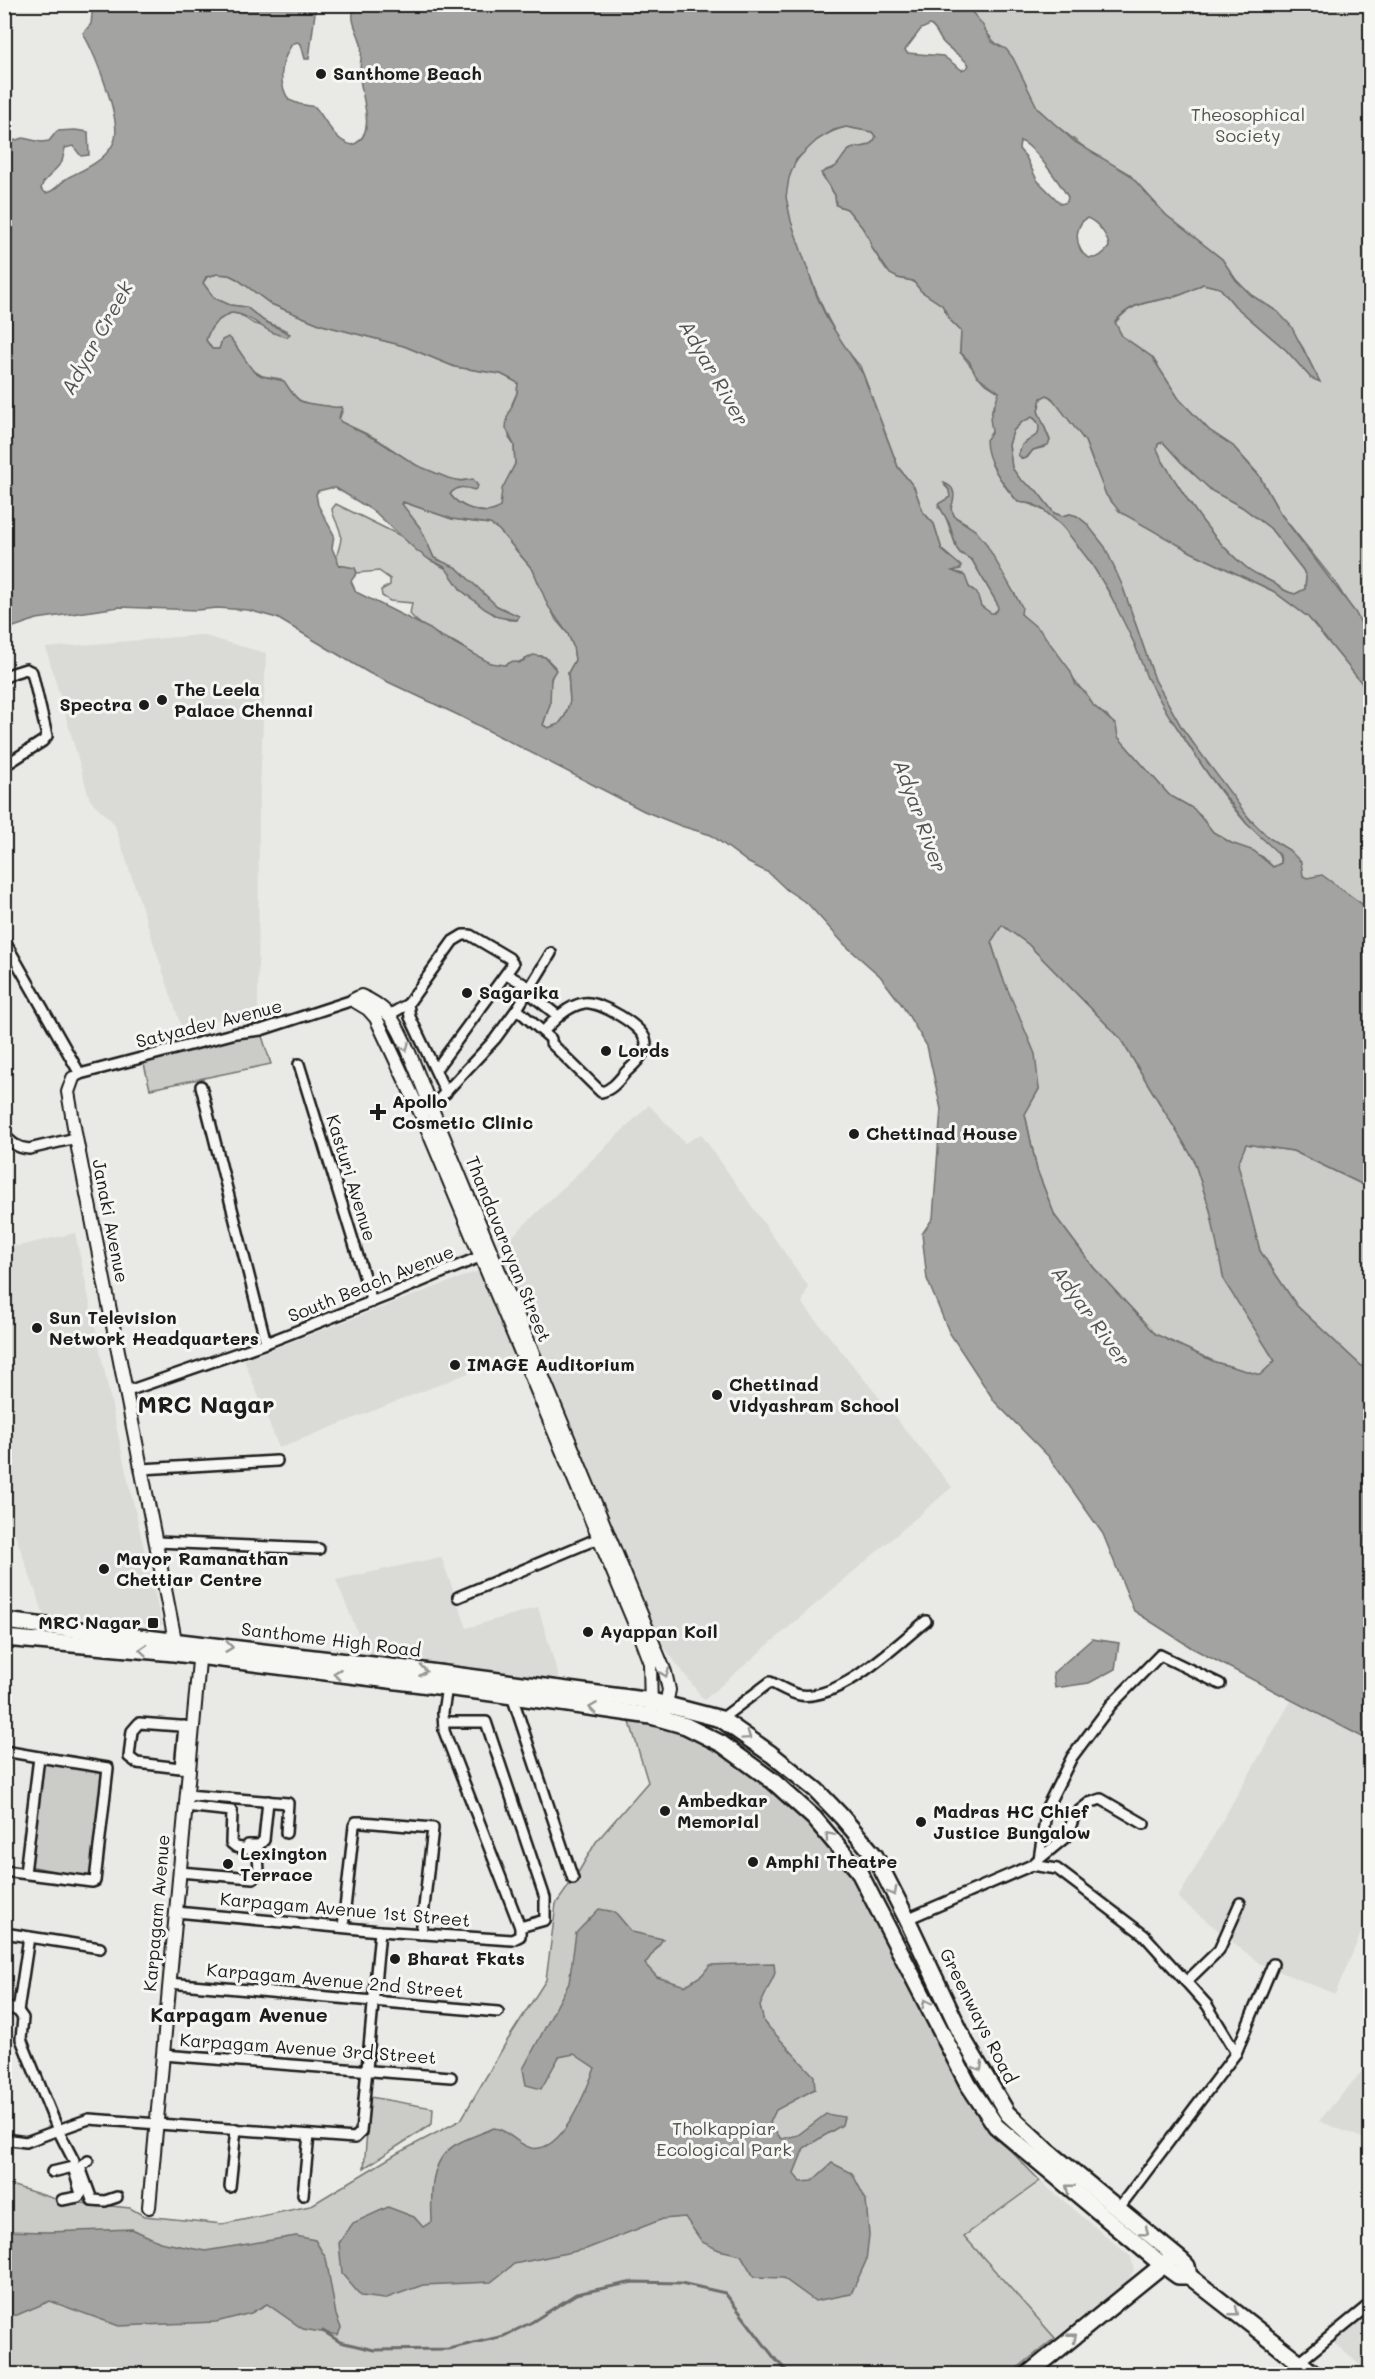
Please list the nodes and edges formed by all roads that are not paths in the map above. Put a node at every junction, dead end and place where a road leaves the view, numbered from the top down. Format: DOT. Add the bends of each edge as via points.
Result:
graph roads {
  1 [pos="4,678"];
  2 [pos="4,766"];
  3 [pos="4,940"];
  4 [pos="551,953"];
  5 [pos="506,974"];
  6 [pos="530,990"];
  7 [pos="353,1000"];
  8 [pos="408,1004"];
  9 [pos="518,1009"];
  10 [pos="389,1015"];
  11 [pos="558,1016"];
  12 [pos="543,1032"];
  13 [pos="299,1064"];
  14 [pos="436,1069"];
  15 [pos="76,1076"];
  16 [pos="201,1086"];
  17 [pos="446,1093"];
  18 [pos="427,1112"];
  19 [pos="4,1135"];
  20 [pos="76,1138"];
  21 [pos="485,1253"];
  22 [pos="372,1302"];
  23 [pos="266,1343"];
  24 [pos="125,1392"];
  25 [pos="556,1424"];
  26 [pos="277,1461"];
  27 [pos="142,1469"];
  28 [pos="599,1538"];
  29 [pos="157,1542"];
  30 [pos="319,1549"];
  31 [pos="458,1597"];
  32 [pos="4,1621"];
  33 [pos="926,1621"];
  34 [pos="4,1638"];
  35 [pos="174,1647"];
  36 [pos="200,1650"];
  37 [pos="1220,1684"];
  38 [pos="447,1687"];
  39 [pos="512,1696"];
  40 [pos="658,1710"];
  41 [pos="721,1719"];
  42 [pos="444,1722"];
  43 [pos="189,1727"];
  44 [pos="4,1751"];
  45 [pos="39,1757"];
  46 [pos="184,1769"];
  47 [pos="240,1799"];
  48 [pos="186,1801"];
  49 [pos="268,1802"];
  50 [pos="1144,1824"];
  51 [pos="286,1833"];
  52 [pos="1036,1862"];
  53 [pos="4,1871"];
  54 [pos="179,1872"];
  55 [pos="25,1874"];
  56 [pos="573,1880"];
  57 [pos="1240,1903"];
  58 [pos="176,1912"];
  59 [pos="907,1919"];
  60 [pos="343,1927"];
  61 [pos="520,1927"];
  62 [pos="380,1931"];
  63 [pos="4,1933"];
  64 [pos="421,1934"];
  65 [pos="29,1937"];
  66 [pos="100,1948"];
  67 [pos="1273,1964"];
  68 [pos="1186,1982"];
  69 [pos="169,1983"];
  70 [pos="373,2000"];
  71 [pos="4,2006"];
  72 [pos="18,2011"];
  73 [pos="498,2012"];
  74 [pos="1236,2053"];
  75 [pos="163,2055"];
  76 [pos="368,2070"];
  77 [pos="451,2077"];
  78 [pos="156,2124"];
  79 [pos="236,2129"];
  80 [pos="58,2130"];
  81 [pos="309,2135"];
  82 [pos="4,2139"];
  83 [pos="79,2163"];
  84 [pos="52,2172"];
  85 [pos="230,2187"];
  86 [pos="303,2195"];
  87 [pos="117,2197"];
  88 [pos="62,2200"];
  89 [pos="149,2207"];
  90 [pos="1118,2210"];
  91 [pos="1169,2260"];
  92 [pos="1371,2304"];
  93 [pos="1299,2362"];
  94 [pos="1028,2374"];
  95 [pos="1314,2374"];
  1 -- 2 [label="street" via="26,669 32,672 47,736"];
  3 -- 15 [label="street"];
  4 -- 6 [label="street"];
  5 -- 6 [label="street"];
  5 -- 8 [label="street" via="513,964 509,958 470,935 463,935 453,941"];
  5 -- 14 [label="street"];
  6 -- 9 [label="street"];
  6 -- 11 [label="street"];
  7 -- 10 [label="street, Thandavarayan Street" via="367,998"];
  7 -- 15 [label="street, Satyadev Avenue" via="261,1030 236,1033"];
  7 -- 18 [label="street, Thandavarayan Street" via="376,1018"];
  8 -- 10 [label="street"];
  8 -- 14 [label="street"];
  9 -- 12 [label="street"];
  9 -- 17 [label="street"];
  10 -- 18 [label="street, Thandavarayan Street, one-way"];
  11 -- 12 [label="street"];
  11 -- 12 [label="street" via="585,1003 600,1005 644,1034 646,1045 638,1060 601,1092"];
  13 -- 22 [label="street, Kasturi Avenue"];
  14 -- 17 [label="street"];
  15 -- 20 [label="street, Janaki Avenue" via="68,1092"];
  16 -- 23 [label="street"];
  17 -- 18 [label="street"];
  18 -- 21 [label="street, Thandavarayan Street"];
  19 -- 20 [label="street" via="22,1149"];
  20 -- 24 [label="street, Janaki Avenue"];
  21 -- 22 [label="street, South Beach Avenue"];
  21 -- 25 [label="street, Thandavarayan Street"];
  22 -- 23 [label="street, South Beach Avenue"];
  23 -- 24 [label="street, South Beach Avenue"];
  24 -- 27 [label="street, Janaki Avenue"];
  25 -- 28 [label="street, Thandavarayan Street"];
  25 -- 40 [label="street, Thandavarayan Street, one-way" via="665,1672 669,1690"];
  26 -- 27 [label="street"];
  27 -- 29 [label="street, Janaki Avenue"];
  28 -- 31 [label="street"];
  28 -- 40 [label="street, Thandavarayan Street" via="650,1663"];
  29 -- 30 [label="street"];
  29 -- 35 [label="street, Janaki Avenue"];
  32 -- 35 [label="main road, Santhome High Road"];
  33 -- 41 [label="street" via="846,1684 827,1692 800,1695 770,1682"];
  35 -- 34 [label="main road, Santhome High Road, one-way"];
  35 -- 36 [label="main road, Santhome High Road"];
  38 -- 36 [label="main road, Santhome High Road, one-way"];
  36 -- 40 [label="main road, Santhome High Road, one-way"];
  36 -- 43 [label="street, Karpagam Avenue"];
  37 -- 52 [label="street" via="1160,1655 1111,1705 1072,1757 1047,1807"];
  38 -- 39 [label="main road, Santhome High Road"];
  38 -- 42 [label="street"];
  40 -- 39 [label="main road, Santhome High Road, one-way"];
  39 -- 56 [label="street"];
  40 -- 41 [label="main road, Greenways Road"];
  91 -- 40 [label="main road, Greenways Road, one-way" via="996,2126 968,2084 858,1870 814,1818 722,1744"];
  41 -- 59 [label="main road, Greenways Road, one-way" via="816,1790 841,1816 875,1856"];
  42 -- 61 [label="street" via="444,1731"];
  42 -- 61 [label="street" via="486,1722 545,1898 545,1920"];
  43 -- 46 [label="street, Karpagam Avenue"];
  43 -- 46 [label="street" via="139,1723 132,1731 129,1757 137,1763"];
  44 -- 45 [label="street"];
  45 -- 55 [label="street"];
  45 -- 55 [label="street" via="107,1767 110,1771 96,1880"];
  46 -- 48 [label="street, Karpagam Avenue"];
  47 -- 48 [label="street"];
  47 -- 49 [label="street"];
  47 -- 49 [label="street" via="236,1840 240,1844 259,1845 264,1840"];
  48 -- 54 [label="street, Karpagam Avenue"];
  48 -- 54 [label="street" via="232,1812 231,1843 258,1851 259,1873 253,1878"];
  49 -- 51 [label="street" via="288,1803"];
  50 -- 52 [label="street" via="1101,1799 1089,1803 1075,1814 1067,1836"];
  52 -- 59 [label="street"];
  52 -- 68 [label="street" via="1057,1869 1144,1935"];
  53 -- 55 [label="street"];
  54 -- 58 [label="street, Karpagam Avenue"];
  57 -- 68 [label="street" via="1220,1950"];
  58 -- 60 [label="street, Karpagam Avenue 1st Street"];
  58 -- 69 [label="street, Karpagam Avenue"];
  59 -- 90 [label="main road, Greenways Road, one-way" via="965,2042 1007,2113"];
  60 -- 62 [label="street, Karpagam Avenue 1st Street"];
  60 -- 64 [label="street" via="356,1822 433,1828"];
  61 -- 64 [label="street, Karpagam Avenue 1st Street" via="520,1936 512,1940"];
  62 -- 64 [label="street, Karpagam Avenue 1st Street"];
  62 -- 70 [label="street"];
  63 -- 65 [label="street"];
  65 -- 66 [label="street"];
  65 -- 72 [label="street"];
  67 -- 74 [label="street"];
  68 -- 74 [label="street" via="1207,2005"];
  69 -- 70 [label="street, Karpagam Avenue 2nd Street"];
  69 -- 75 [label="street, Karpagam Avenue"];
  70 -- 73 [label="street, Karpagam Avenue 2nd Street"];
  70 -- 76 [label="street"];
  71 -- 72 [label="street"];
  72 -- 80 [label="street" via="22,2018 21,2039"];
  74 -- 90 [label="street"];
  75 -- 76 [label="street, Karpagam Avenue 3rd Street"];
  75 -- 78 [label="street, Karpagam Avenue"];
  76 -- 77 [label="street, Karpagam Avenue 3rd Street"];
  76 -- 81 [label="street" via="359,2136"];
  78 -- 79 [label="street"];
  78 -- 80 [label="street" via="89,2119"];
  78 -- 89 [label="street, Karpagam Avenue"];
  79 -- 81 [label="street"];
  79 -- 85 [label="street"];
  80 -- 82 [label="street" via="26,2142"];
  80 -- 83 [label="street"];
  81 -- 86 [label="street"];
  83 -- 84 [label="street"];
  83 -- 87 [label="street" via="92,2200"];
  83 -- 88 [label="street" via="81,2194"];
  90 -- 91 [label="main road, Greenways Road, one-way"];
  91 -- 93 [label="main road, one-way" via="1178,2276 1190,2276"];
  94 -- 91 [label="main road, one-way"];
  92 -- 93 [label="street"];
  93 -- 95 [label="main road"];
}
